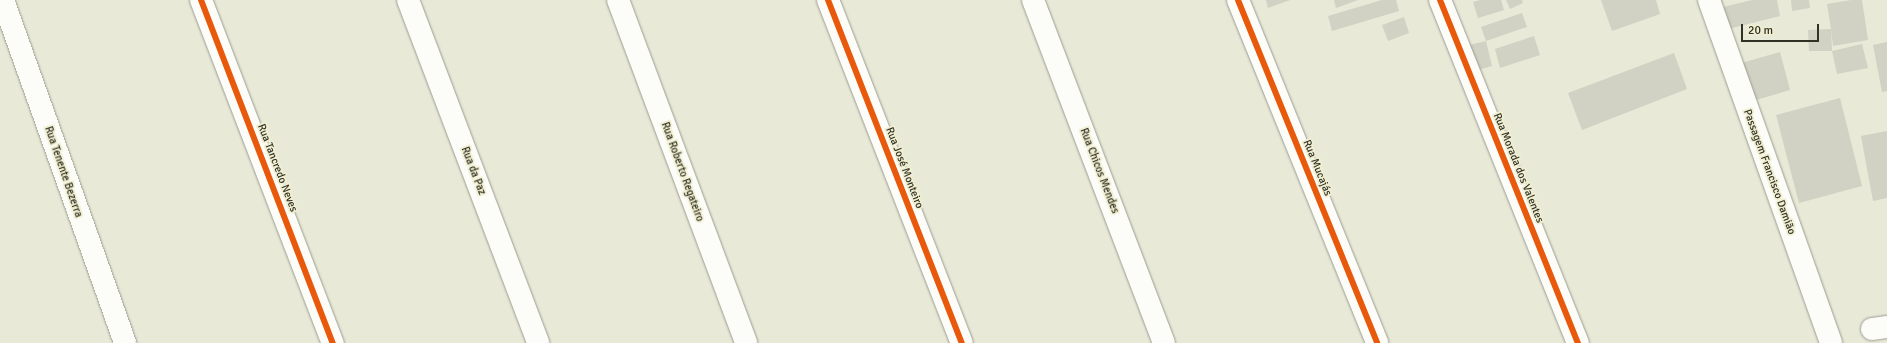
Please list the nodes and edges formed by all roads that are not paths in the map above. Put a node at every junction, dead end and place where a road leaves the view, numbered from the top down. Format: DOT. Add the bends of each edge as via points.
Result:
graph roads {
  1 [pos="3,0"];
  2 [pos="201,0"];
  3 [pos="408,0"];
  4 [pos="618,0"];
  5 [pos="828,0"];
  6 [pos="1034,0"];
  7 [pos="1238,0"];
  8 [pos="1440,0"];
  9 [pos="1709,0"];
  10 [pos="125,343"];
  11 [pos="333,343"];
  12 [pos="538,343"];
  13 [pos="746,343"];
  14 [pos="962,343"];
  15 [pos="1164,343"];
  16 [pos="1377,343"];
  17 [pos="1578,343"];
  18 [pos="1831,343"];
  1 -- 10 [label="street, Rua Tenente Bezerra"];
  2 -- 11 [label="street, Rua Tancredo Neves"];
  3 -- 12 [label="street, Rua da Paz"];
  4 -- 13 [label="street, Rua Roberto Regateiro"];
  5 -- 14 [label="street, Rua José Monteiro"];
  6 -- 15 [label="street, Rua Chicos Mendes"];
  7 -- 16 [label="street, Rua Mucajás"];
  8 -- 17 [label="street, Rua Morada dos Valentes"];
  9 -- 18 [label="street, Passagem Francisco Damião"];
}
